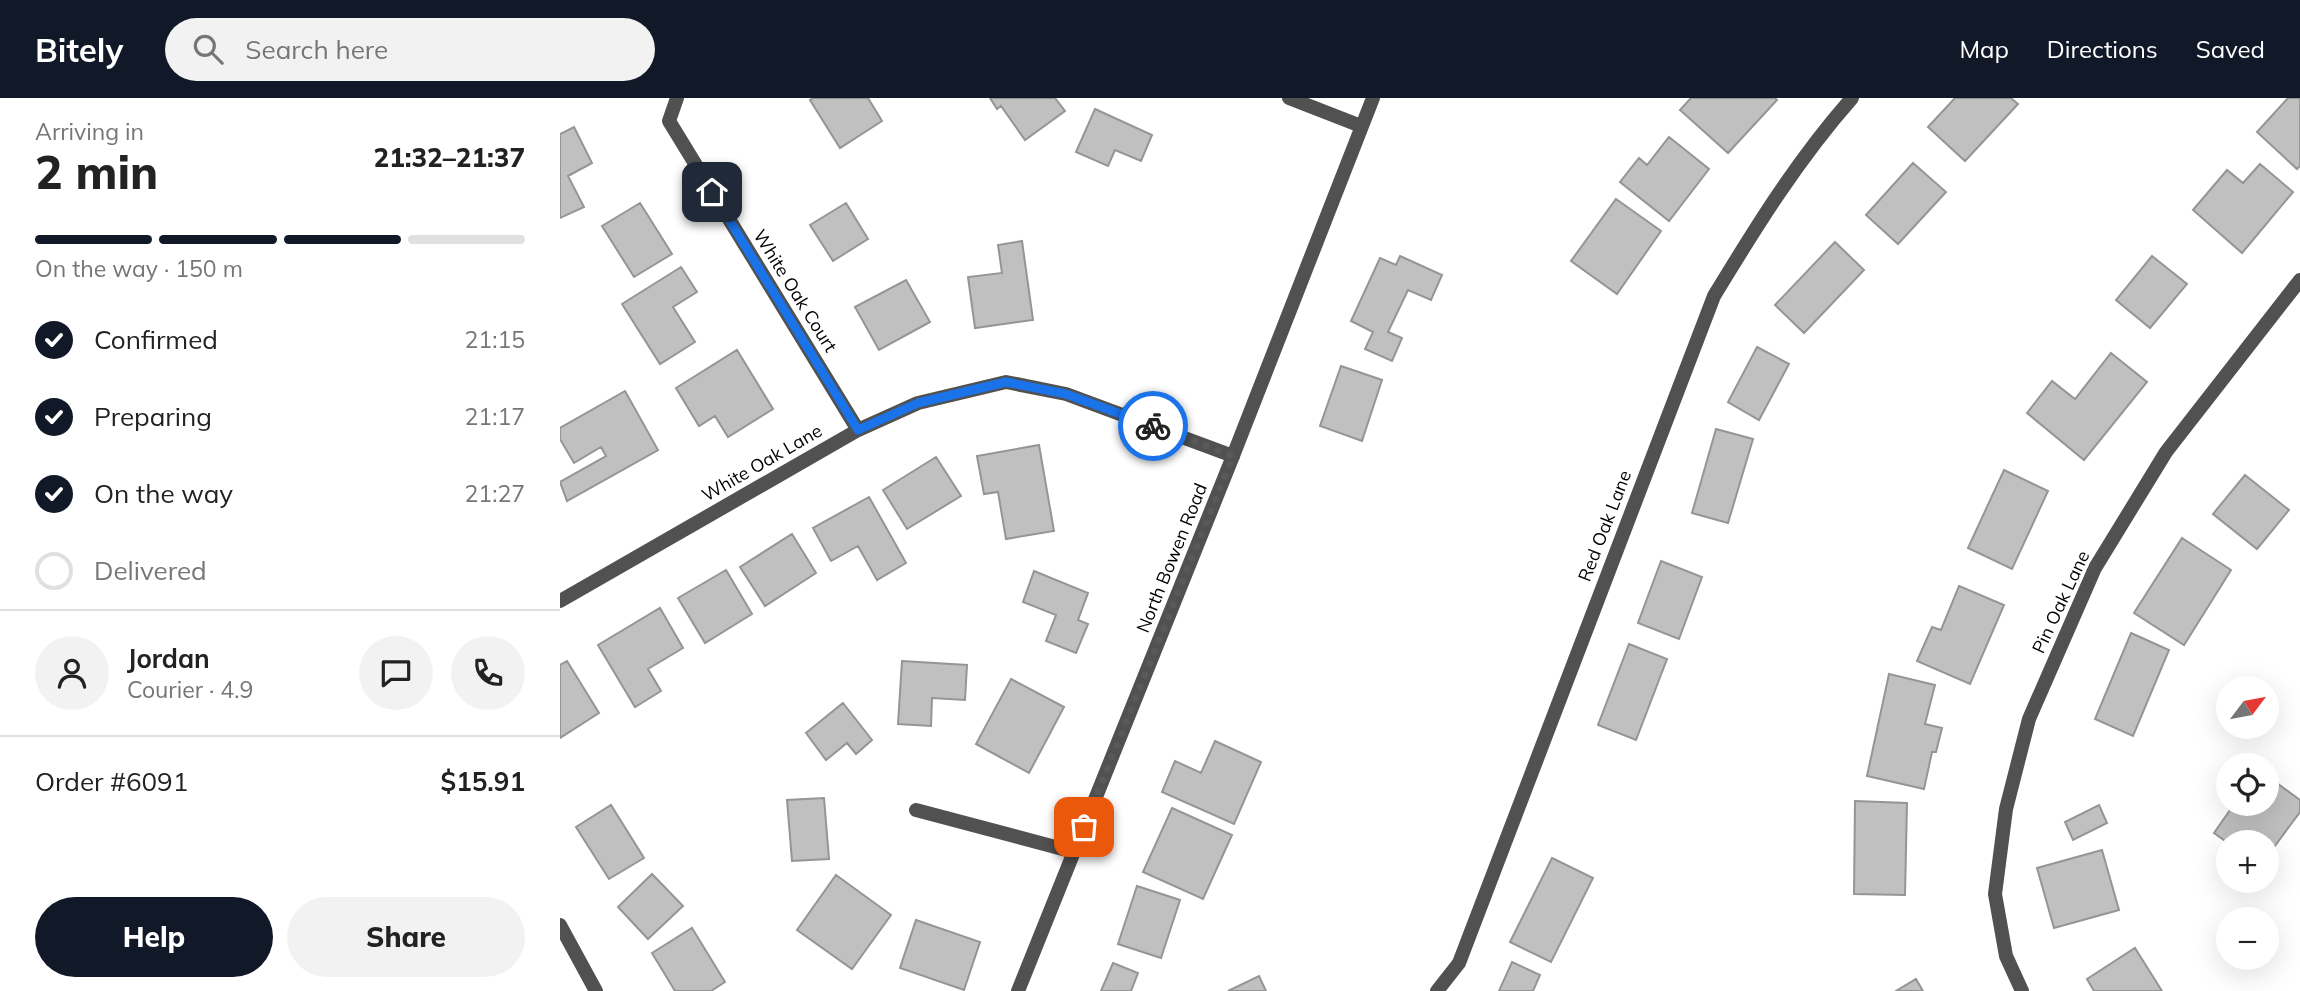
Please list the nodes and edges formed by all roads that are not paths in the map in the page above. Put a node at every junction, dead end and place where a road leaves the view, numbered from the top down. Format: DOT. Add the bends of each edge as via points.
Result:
graph roads {
  1 [pos="677,98"];
  2 [pos="1289,98"];
  3 [pos="1373,98"];
  4 [pos="1852,98"];
  5 [pos="1361,126"];
  6 [pos="2300,280"];
  7 [pos="858,430"];
  8 [pos="1233,456"];
  9 [pos="560,601"];
  10 [pos="916,810"];
  11 [pos="1074,852"];
  12 [pos="560,925"];
  13 [pos="596,991"];
  14 [pos="1018,991"];
  15 [pos="1437,991"];
  16 [pos="2022,991"];
  1 -- 7 [label="street, White Oak Court" via="668,121"];
  2 -- 5 [label="street"];
  3 -- 5 [label="street, North Bowen Road"];
  4 -- 15 [label="street, Red Oak Lane" via="1771,203 1714,296 1459,962"];
  5 -- 8 [label="street, North Bowen Road"];
  6 -- 16 [label="street, Pin Oak Lane" via="2166,452 2095,568 2029,719 2006,809 1995,894 2006,956"];
  7 -- 8 [label="street, White Oak Lane" via="918,403 1006,382 1066,394"];
  7 -- 9 [label="street, White Oak Lane"];
  8 -- 11 [label="street, North Bowen Road"];
  10 -- 11 [label="street"];
  11 -- 14 [label="street, North Bowen Road"];
  12 -- 13 [label="street"];
}
